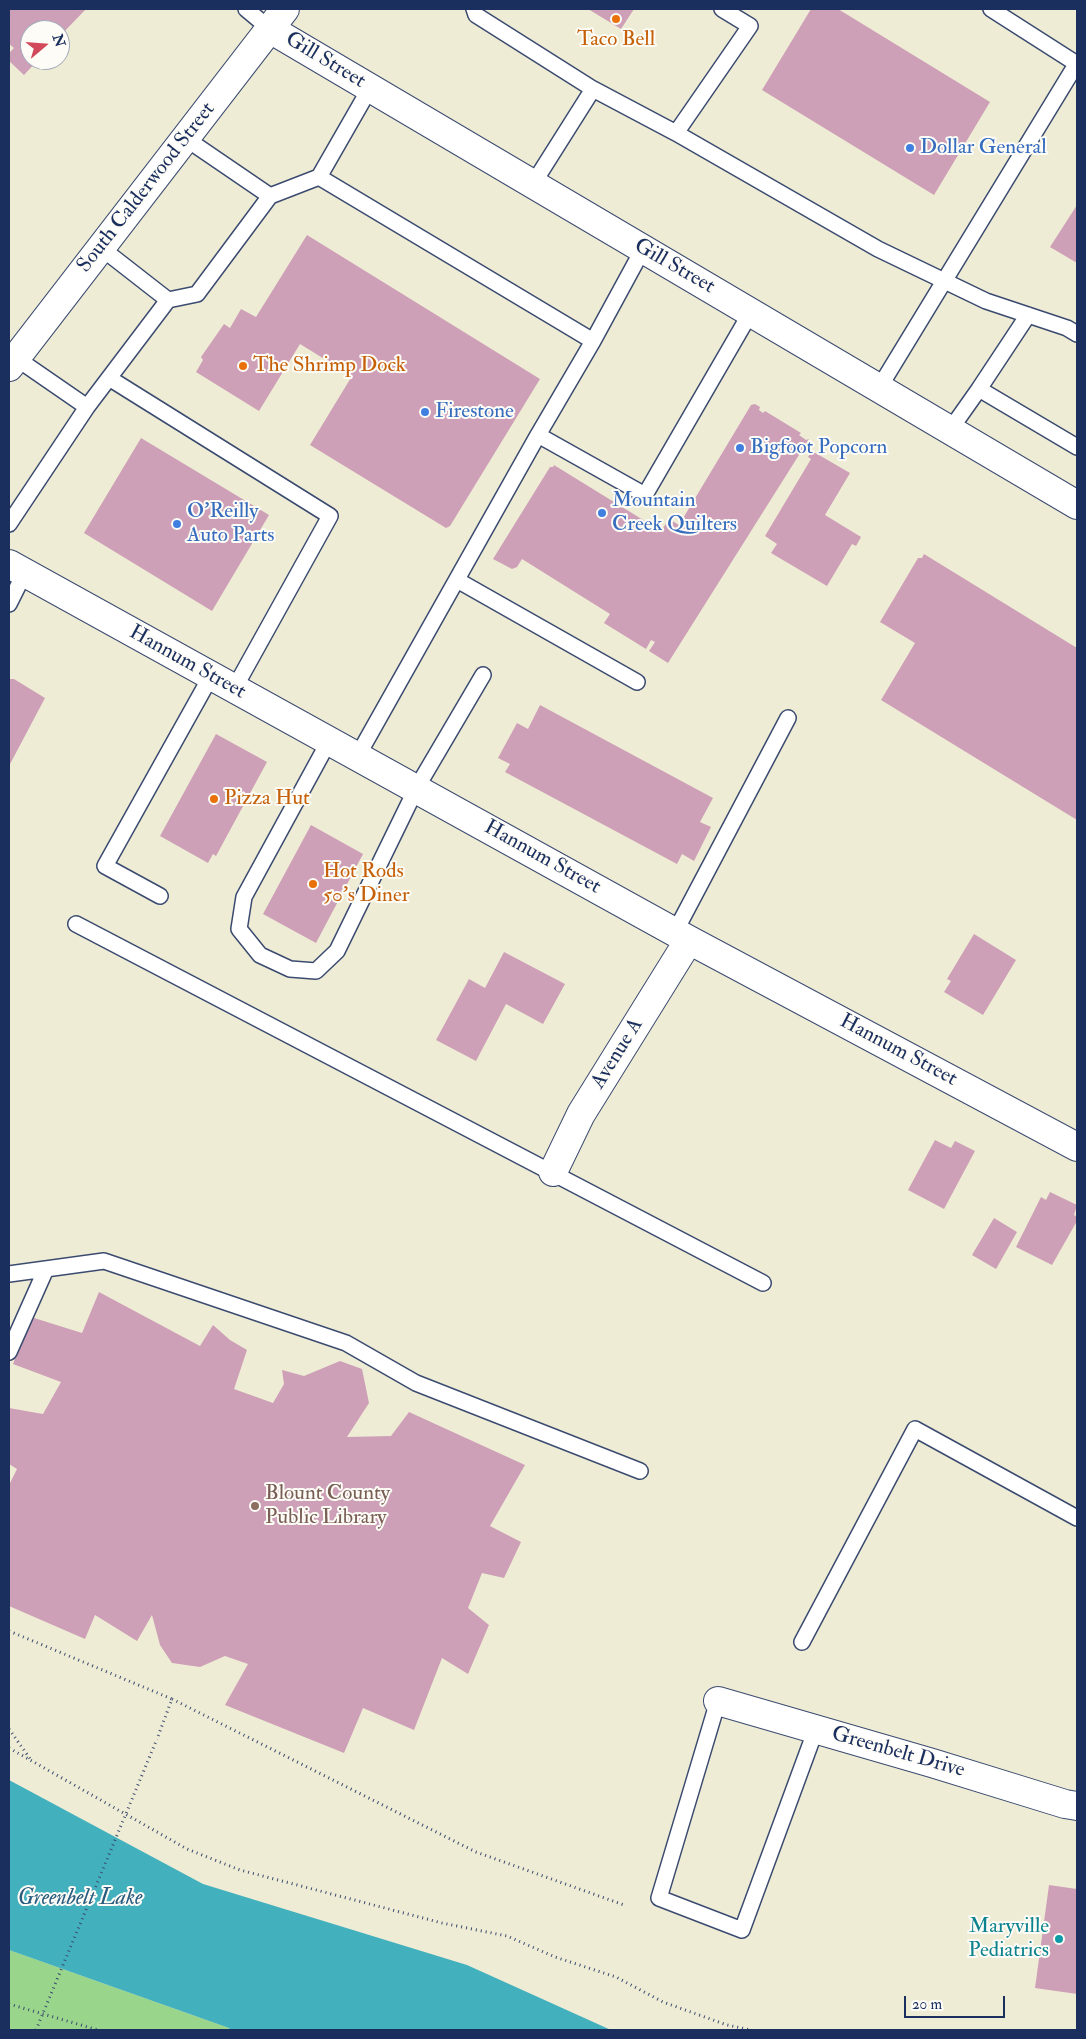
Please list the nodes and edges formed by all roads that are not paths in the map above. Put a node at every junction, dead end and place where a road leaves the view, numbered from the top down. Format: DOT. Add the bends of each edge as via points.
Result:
graph roads {
  1 [pos="246,9"];
  2 [pos="474,9"];
  3 [pos="722,9"];
  4 [pos="991,9"];
  5 [pos="277,19"];
  6 [pos="1077,64"];
  7 [pos="370,88"];
  8 [pos="593,89"];
  9 [pos="676,134"];
  10 [pos="185,138"];
  11 [pos="318,177"];
  12 [pos="533,184"];
  13 [pos="270,196"];
  14 [pos="100,247"];
  15 [pos="643,249"];
  16 [pos="944,282"];
  17 [pos="168,300"];
  18 [pos="751,312"];
  19 [pos="1028,315"];
  20 [pos="1077,334"];
  21 [pos="593,341"];
  22 [pos="12,362"];
  23 [pos="109,378"];
  24 [pos="879,388"];
  25 [pos="979,389"];
  26 [pos="87,407"];
  27 [pos="950,430"];
  28 [pos="538,435"];
  29 [pos="1077,447"];
  30 [pos="1077,505"];
  31 [pos="9,524"];
  32 [pos="16,569"];
  33 [pos="457,580"];
  34 [pos="9,604"];
  35 [pos="483,675"];
  36 [pos="637,682"];
  37 [pos="222,683"];
  38 [pos="788,718"];
  39 [pos="329,741"];
  40 [pos="357,757"];
  41 [pos="416,789"];
  42 [pos="160,896"];
  43 [pos="76,924"];
  44 [pos="682,936"];
  45 [pos="1077,1147"];
  46 [pos="553,1172"];
  47 [pos="46,1269"];
  48 [pos="9,1274"];
  49 [pos="763,1283"];
  50 [pos="9,1352"];
  51 [pos="640,1471"];
  52 [pos="1077,1518"];
  53 [pos="802,1642"];
  54 [pos="718,1701"];
  55 [pos="816,1729"];
  56 [pos="1077,1806"];
  1 -- 5 [label="lane"];
  2 -- 8 [label="lane" via="476,16"];
  3 -- 9 [label="lane" via="750,26"];
  4 -- 6 [label="lane"];
  5 -- 7 [label="street, Gill Street"];
  5 -- 10 [label="street, South Calderwood Street"];
  6 -- 16 [label="lane"];
  7 -- 11 [label="lane"];
  7 -- 12 [label="street, Gill Street"];
  8 -- 9 [label="lane"];
  8 -- 12 [label="lane"];
  9 -- 16 [label="lane" via="878,249"];
  10 -- 13 [label="lane"];
  10 -- 14 [label="street, South Calderwood Street"];
  11 -- 13 [label="lane"];
  11 -- 21 [label="lane"];
  12 -- 15 [label="street, Gill Street"];
  13 -- 17 [label="lane" via="197,294"];
  14 -- 17 [label="lane"];
  14 -- 22 [label="street, South Calderwood Street"];
  15 -- 18 [label="street, Gill Street"];
  15 -- 21 [label="lane"];
  16 -- 19 [label="lane"];
  16 -- 24 [label="lane"];
  17 -- 23 [label="lane"];
  18 -- 24 [label="street, Gill Street"];
  18 -- 28 [label="lane" via="644,495"];
  19 -- 20 [label="lane"];
  19 -- 25 [label="lane"];
  21 -- 28 [label="lane"];
  22 -- 26 [label="lane"];
  23 -- 26 [label="lane"];
  23 -- 37 [label="lane" via="330,516"];
  24 -- 27 [label="street, Gill Street"];
  25 -- 27 [label="lane"];
  25 -- 29 [label="lane"];
  26 -- 31 [label="lane"];
  27 -- 30 [label="street, Gill Street"];
  28 -- 33 [label="lane"];
  32 -- 34 [label="lane"];
  32 -- 37 [label="street, Hannum Street"];
  33 -- 36 [label="lane"];
  33 -- 40 [label="lane"];
  35 -- 41 [label="lane"];
  37 -- 39 [label="street, Hannum Street"];
  37 -- 42 [label="lane" via="105,866"];
  38 -- 44 [label="lane"];
  39 -- 40 [label="street, Hannum Street"];
  39 -- 41 [label="lane" via="244,897 239,929 260,955 290,968 316,971 337,951"];
  40 -- 41 [label="street, Hannum Street"];
  41 -- 44 [label="street, Hannum Street"];
  43 -- 46 [label="lane"];
  44 -- 45 [label="street, Hannum Street"];
  44 -- 46 [label="street, Avenue A" via="581,1114"];
  46 -- 49 [label="lane"];
  47 -- 48 [label="lane"];
  47 -- 50 [label="lane"];
  47 -- 51 [label="lane" via="104,1261 346,1343 416,1383"];
  52 -- 53 [label="lane" via="916,1429"];
  54 -- 55 [label="street, Greenbelt Drive"];
  54 -- 55 [label="lane" via="659,1898 742,1930"];
  55 -- 56 [label="street, Greenbelt Drive"];
}
